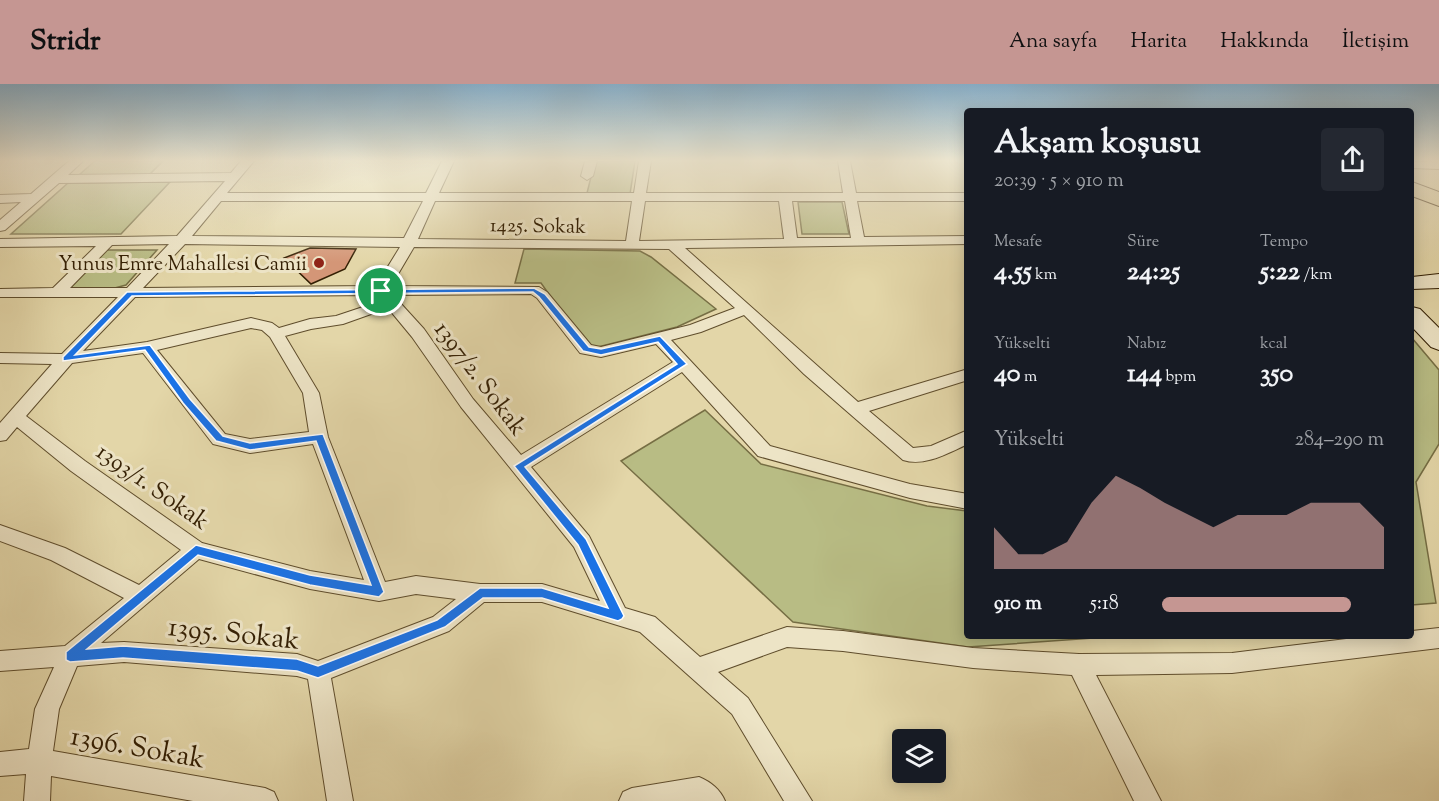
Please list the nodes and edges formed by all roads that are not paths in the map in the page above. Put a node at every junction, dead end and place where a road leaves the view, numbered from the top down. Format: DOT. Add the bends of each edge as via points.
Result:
graph roads {
  1 [pos="38,194"];
  2 [pos="220,194"];
  3 [pos="218,197"];
  4 [pos="431,197"];
  5 [pos="640,197"];
  6 [pos="785,197"];
  7 [pos="850,197"];
  8 [pos="964,197"];
  9 [pos="34,198"];
  10 [pos="0,199"];
  11 [pos="0,227"];
  12 [pos="181,240"];
  13 [pos="964,240"];
  14 [pos="108,241"];
  15 [pos="791,241"];
  16 [pos="858,242"];
  17 [pos="0,243"];
  18 [pos="409,243"];
  19 [pos="632,245"];
  20 [pos="673,245"];
  21 [pos="1439,281"];
  22 [pos="1414,283"];
  23 [pos="0,293"];
  24 [pos="57,294"];
  25 [pos="130,294"];
  26 [pos="385,297"];
  27 [pos="746,309"];
  28 [pos="1414,316"];
  29 [pos="276,334"];
  30 [pos="660,338"];
  31 [pos="1439,342"];
  32 [pos="147,347"];
  33 [pos="0,358"];
  34 [pos="66,359"];
  35 [pos="682,364"];
  36 [pos="964,375"];
  37 [pos="856,409"];
  38 [pos="5,428"];
  39 [pos="319,437"];
  40 [pos="964,438"];
  41 [pos="519,466"];
  42 [pos="964,501"];
  43 [pos="0,533"];
  44 [pos="196,550"];
  45 [pos="379,592"];
  46 [pos="480,593"];
  47 [pos="140,596"];
  48 [pos="618,616"];
  49 [pos="1439,638"];
  50 [pos="70,656"];
  51 [pos="0,661"];
  52 [pos="1079,665"];
  53 [pos="698,668"];
  54 [pos="318,672"];
  55 [pos="39,761"];
  56 [pos="0,764"];
  57 [pos="37,801"];
  58 [pos="265,801"];
  59 [pos="340,801"];
  60 [pos="632,801"];
  61 [pos="712,801"];
  62 [pos="799,801"];
  63 [pos="1148,801"];
  1 -- 9 [label="street"];
  2 -- 3 [label="street"];
  3 -- 4 [label="street"];
  3 -- 12 [label="street"];
  4 -- 5 [label="street"];
  4 -- 18 [label="street"];
  5 -- 6 [label="street"];
  5 -- 19 [label="street"];
  6 -- 7 [label="street"];
  6 -- 15 [label="street"];
  7 -- 8 [label="street"];
  7 -- 16 [label="street"];
  9 -- 10 [label="street"];
  9 -- 11 [label="street"];
  12 -- 14 [label="street, 1425. Sokak"];
  12 -- 18 [label="street, 1425. Sokak"];
  12 -- 25 [label="street"];
  13 -- 16 [label="street, 1425. Sokak"];
  14 -- 17 [label="street, 1425. Sokak"];
  14 -- 24 [label="street"];
  15 -- 16 [label="street, 1425. Sokak"];
  15 -- 20 [label="street, 1425. Sokak"];
  18 -- 19 [label="street, 1425. Sokak"];
  18 -- 26 [label="street"];
  19 -- 20 [label="street, 1425. Sokak"];
  20 -- 27 [label="street"];
  21 -- 22 [label="street"];
  23 -- 24 [label="street"];
  24 -- 25 [label="street"];
  25 -- 26 [label="street"];
  25 -- 34 [label="street"];
  26 -- 29 [label="street" via="338,321"];
  26 -- 30 [label="street" via="534,290 586,349 601,352"];
  26 -- 41 [label="street, 1397/2. Sokak" via="418,333 466,403"];
  27 -- 30 [label="street"];
  27 -- 37 [label="street"];
  28 -- 31 [label="street"];
  29 -- 32 [label="street" via="267,326 251,323"];
  29 -- 39 [label="street" via="311,393"];
  30 -- 35 [label="street"];
  32 -- 34 [label="street"];
  32 -- 39 [label="street" via="219,439 250,446"];
  33 -- 34 [label="street"];
  34 -- 38 [label="street"];
  35 -- 41 [label="street"];
  35 -- 42 [label="street" via="764,450 910,491"];
  36 -- 37 [label="street"];
  37 -- 40 [label="street" via="909,455 934,452"];
  38 -- 44 [label="street, 1393/1. Sokak" via="78,466"];
  39 -- 45 [label="street"];
  41 -- 48 [label="street, 1397/2. Sokak" via="582,542"];
  43 -- 47 [label="street" via="58,554"];
  44 -- 45 [label="street, 1393/1. Sokak" via="310,580"];
  44 -- 47 [label="street"];
  45 -- 46 [label="street" via="416,585"];
  46 -- 48 [label="street" via="542,593"];
  46 -- 54 [label="street" via="441,624"];
  47 -- 50 [label="street"];
  48 -- 53 [label="street" via="647,624"];
  49 -- 52 [label="street" via="1232,663"];
  50 -- 51 [label="street, 1395. Sokak"];
  50 -- 54 [label="street, 1395. Sokak" via="123,652 297,665"];
  50 -- 55 [label="street" via="47,709"];
  52 -- 53 [label="street" via="973,658 843,640 787,637"];
  52 -- 63 [label="street"];
  53 -- 62 [label="street" via="740,705"];
  54 -- 59 [label="street"];
  55 -- 56 [label="street, 1396. Sokak"];
  55 -- 57 [label="street"];
  55 -- 58 [label="street, 1396. Sokak"];
  60 -- 61 [label="street" via="699,790"];
}
